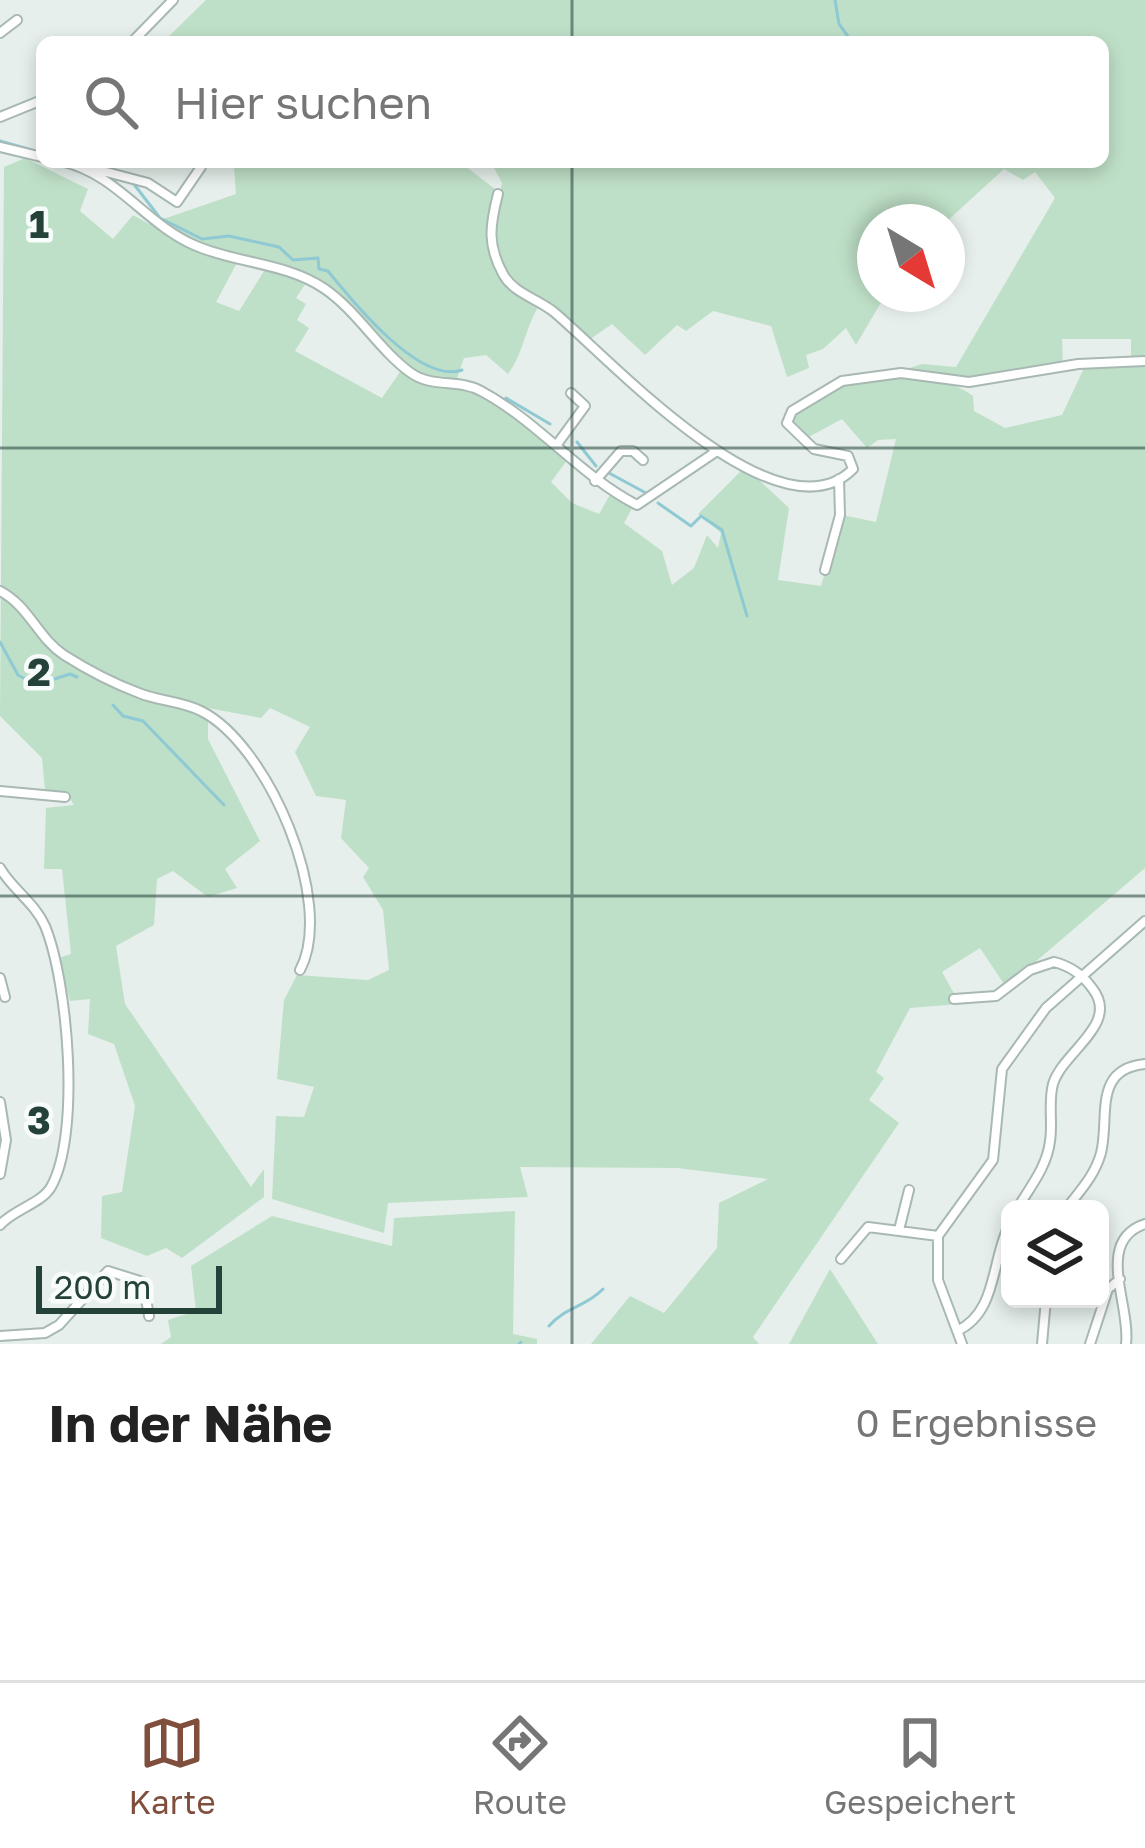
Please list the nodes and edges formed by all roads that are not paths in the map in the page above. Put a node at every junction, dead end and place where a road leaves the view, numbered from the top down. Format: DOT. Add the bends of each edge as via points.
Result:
graph roads {
  1 [pos="173,0"];
  2 [pos="17,20"];
  3 [pos="0,33"];
  4 [pos="138,36"];
  5 [pos="36,102"];
  6 [pos="0,117"];
  7 [pos="0,147"];
  8 [pos="36,156"];
  9 [pos="85,168"];
  10 [pos="88,168"];
  11 [pos="200,168"];
  12 [pos="499,194"];
  13 [pos="1145,362"];
  14 [pos="572,393"];
  15 [pos="558,443"];
  16 [pos="717,452"];
  17 [pos="643,460"];
  18 [pos="839,479"];
  19 [pos="595,481"];
  20 [pos="825,570"];
  21 [pos="0,591"];
  22 [pos="0,791"];
  23 [pos="64,797"];
  24 [pos="0,868"];
  25 [pos="1145,921"];
  26 [pos="300,970"];
  27 [pos="1084,977"];
  28 [pos="0,978"];
  29 [pos="5,997"];
  30 [pos="954,999"];
  31 [pos="1145,1064"];
  32 [pos="0,1102"];
  33 [pos="0,1174"];
  34 [pos="909,1190"];
  35 [pos="1022,1200"];
  36 [pos="1072,1200"];
  37 [pos="1145,1224"];
  38 [pos="0,1225"];
  39 [pos="899,1230"];
  40 [pos="938,1236"];
  41 [pos="1001,1244"];
  42 [pos="841,1259"];
  43 [pos="1120,1280"];
  44 [pos="1045,1308"];
  45 [pos="149,1316"];
  46 [pos="957,1331"];
  47 [pos="0,1336"];
  48 [pos="962,1344"];
  49 [pos="1042,1344"];
  50 [pos="1090,1344"];
  51 [pos="1126,1344"];
  1 -- 4 [label="street"];
  2 -- 3 [label="street"];
  5 -- 6 [label="street"];
  7 -- 8 [label="street"];
  9 -- 15 [label="street" via="194,245 262,261 324,289 417,378 476,388"];
  10 -- 11 [label="street" via="148,183 177,202"];
  12 -- 16 [label="street" via="489,230 509,284 552,310"];
  13 -- 18 [label="street" via="969,382 901,373 842,381 792,411 790,430 852,459 853,469"];
  14 -- 15 [label="street" via="585,406"];
  15 -- 19 [label="street"];
  16 -- 18 [label="street" via="783,484"];
  16 -- 19 [label="street" via="637,505"];
  17 -- 19 [label="street" via="621,451"];
  18 -- 20 [label="street" via="840,515"];
  21 -- 26 [label="street" via="18,600 61,653 139,693 203,711 260,770 299,851 310,930"];
  22 -- 23 [label="street"];
  24 -- 38 [label="street" via="44,922 61,982 72,1107 48,1192"];
  25 -- 27 [label="street"];
  27 -- 30 [label="street" via="1042,963 996,996"];
  27 -- 35 [label="street" via="1098,994 1099,1020 1057,1074 1048,1152"];
  27 -- 40 [label="street" via="1011,1050 997,1096 993,1160"];
  28 -- 29 [label="street"];
  31 -- 36 [label="street" via="1108,1085 1100,1159"];
  32 -- 33 [label="street"];
  34 -- 39 [label="street"];
  37 -- 43 [label="street" via="1119,1244"];
  39 -- 40 [label="street"];
  39 -- 42 [label="street" via="868,1228"];
  40 -- 46 [label="street" via="938,1280"];
  41 -- 46 [label="street" via="986,1306"];
  43 -- 50 [label="street" via="1108,1289"];
  43 -- 51 [label="street"];
  44 -- 49 [label="street"];
  45 -- 47 [label="street" via="143,1282 108,1271 59,1325"];
  46 -- 48 [label="street"];
}
